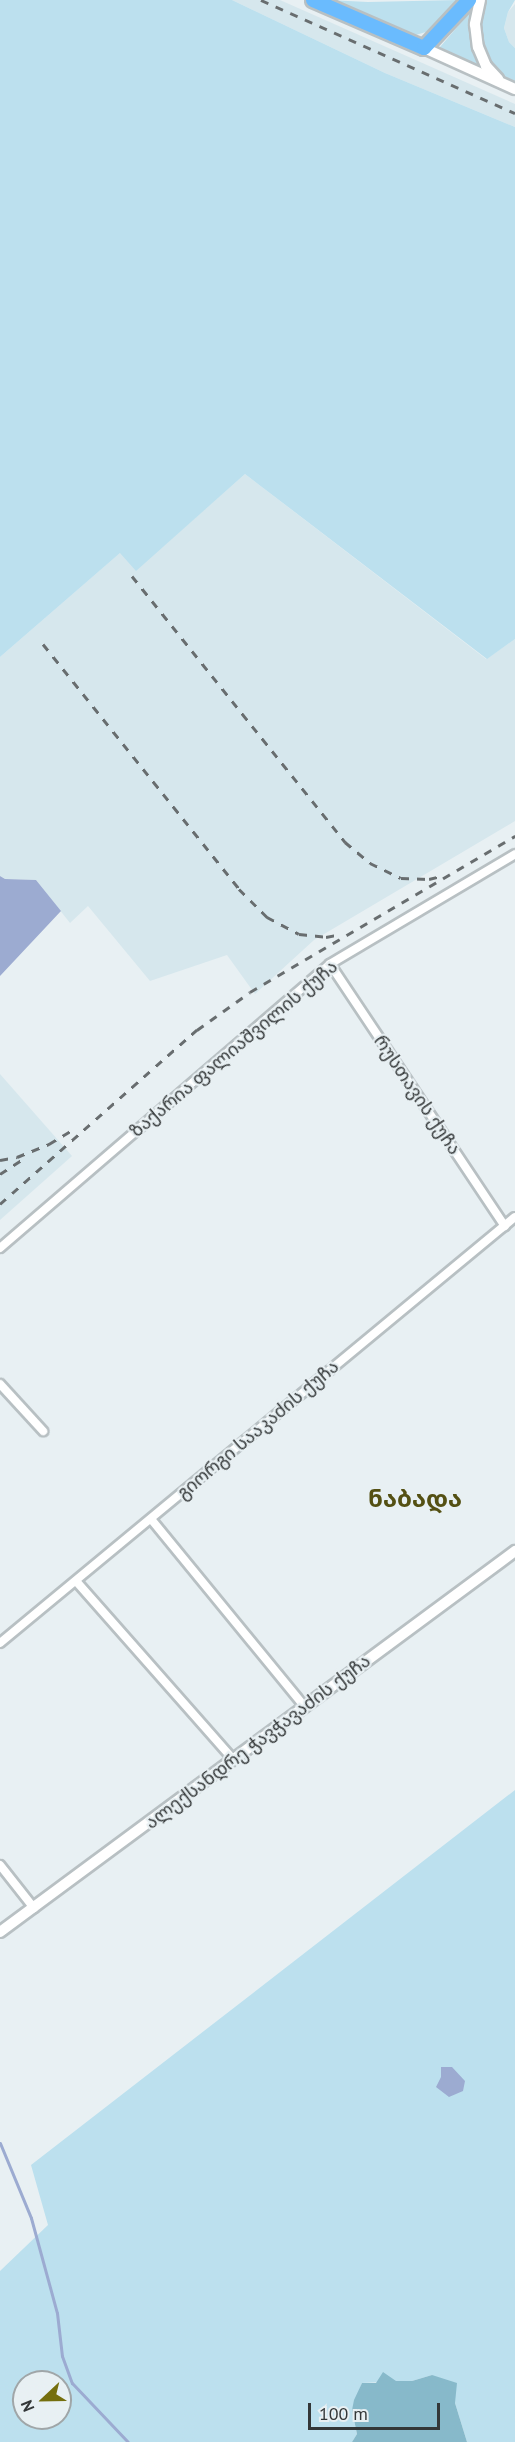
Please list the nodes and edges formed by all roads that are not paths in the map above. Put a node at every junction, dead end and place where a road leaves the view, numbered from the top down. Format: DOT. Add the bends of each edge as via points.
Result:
graph roads {
  1 [pos="312,0"];
  2 [pos="469,0"];
  3 [pos="480,0"];
  4 [pos="424,48"];
  5 [pos="503,84"];
  6 [pos="515,89"];
  7 [pos="515,854"];
  8 [pos="330,964"];
  9 [pos="515,1217"];
  10 [pos="505,1226"];
  11 [pos="0,1248"];
  12 [pos="0,1384"];
  13 [pos="43,1431"];
  14 [pos="151,1519"];
  15 [pos="515,1551"];
  16 [pos="76,1581"];
  17 [pos="0,1643"];
  18 [pos="304,1707"];
  19 [pos="234,1760"];
  20 [pos="0,1865"];
  21 [pos="34,1908"];
  22 [pos="0,1932"];
  1 -- 4 [label="highway"];
  2 -- 4 [label="highway"];
  3 -- 5 [label="street" via="475,24 478,47 486,66"];
  4 -- 5 [label="street"];
  5 -- 6 [label="street"];
  7 -- 8 [label="street, ზაქარია ფალიაშვილის ქუჩა"];
  8 -- 10 [label="street, რუსთავის ქუჩა"];
  8 -- 11 [label="street, ზაქარია ფალიაშვილის ქუჩა"];
  9 -- 10 [label="street, გიორგი სააკაძის ქუჩა"];
  10 -- 14 [label="street, გიორგი სააკაძის ქუჩა"];
  12 -- 13 [label="street"];
  14 -- 16 [label="street, გიორგი სააკაძის ქუჩა"];
  14 -- 18 [label="street"];
  15 -- 18 [label="street, ალექსანდრე ჭავჭავაძის ქუჩა"];
  16 -- 17 [label="street, გიორგი სააკაძის ქუჩა"];
  16 -- 19 [label="street"];
  18 -- 19 [label="street, ალექსანდრე ჭავჭავაძის ქუჩა"];
  19 -- 21 [label="street, ალექსანდრე ჭავჭავაძის ქუჩა"];
  20 -- 21 [label="street"];
  21 -- 22 [label="street, ალექსანდრე ჭავჭავაძის ქუჩა"];
}
